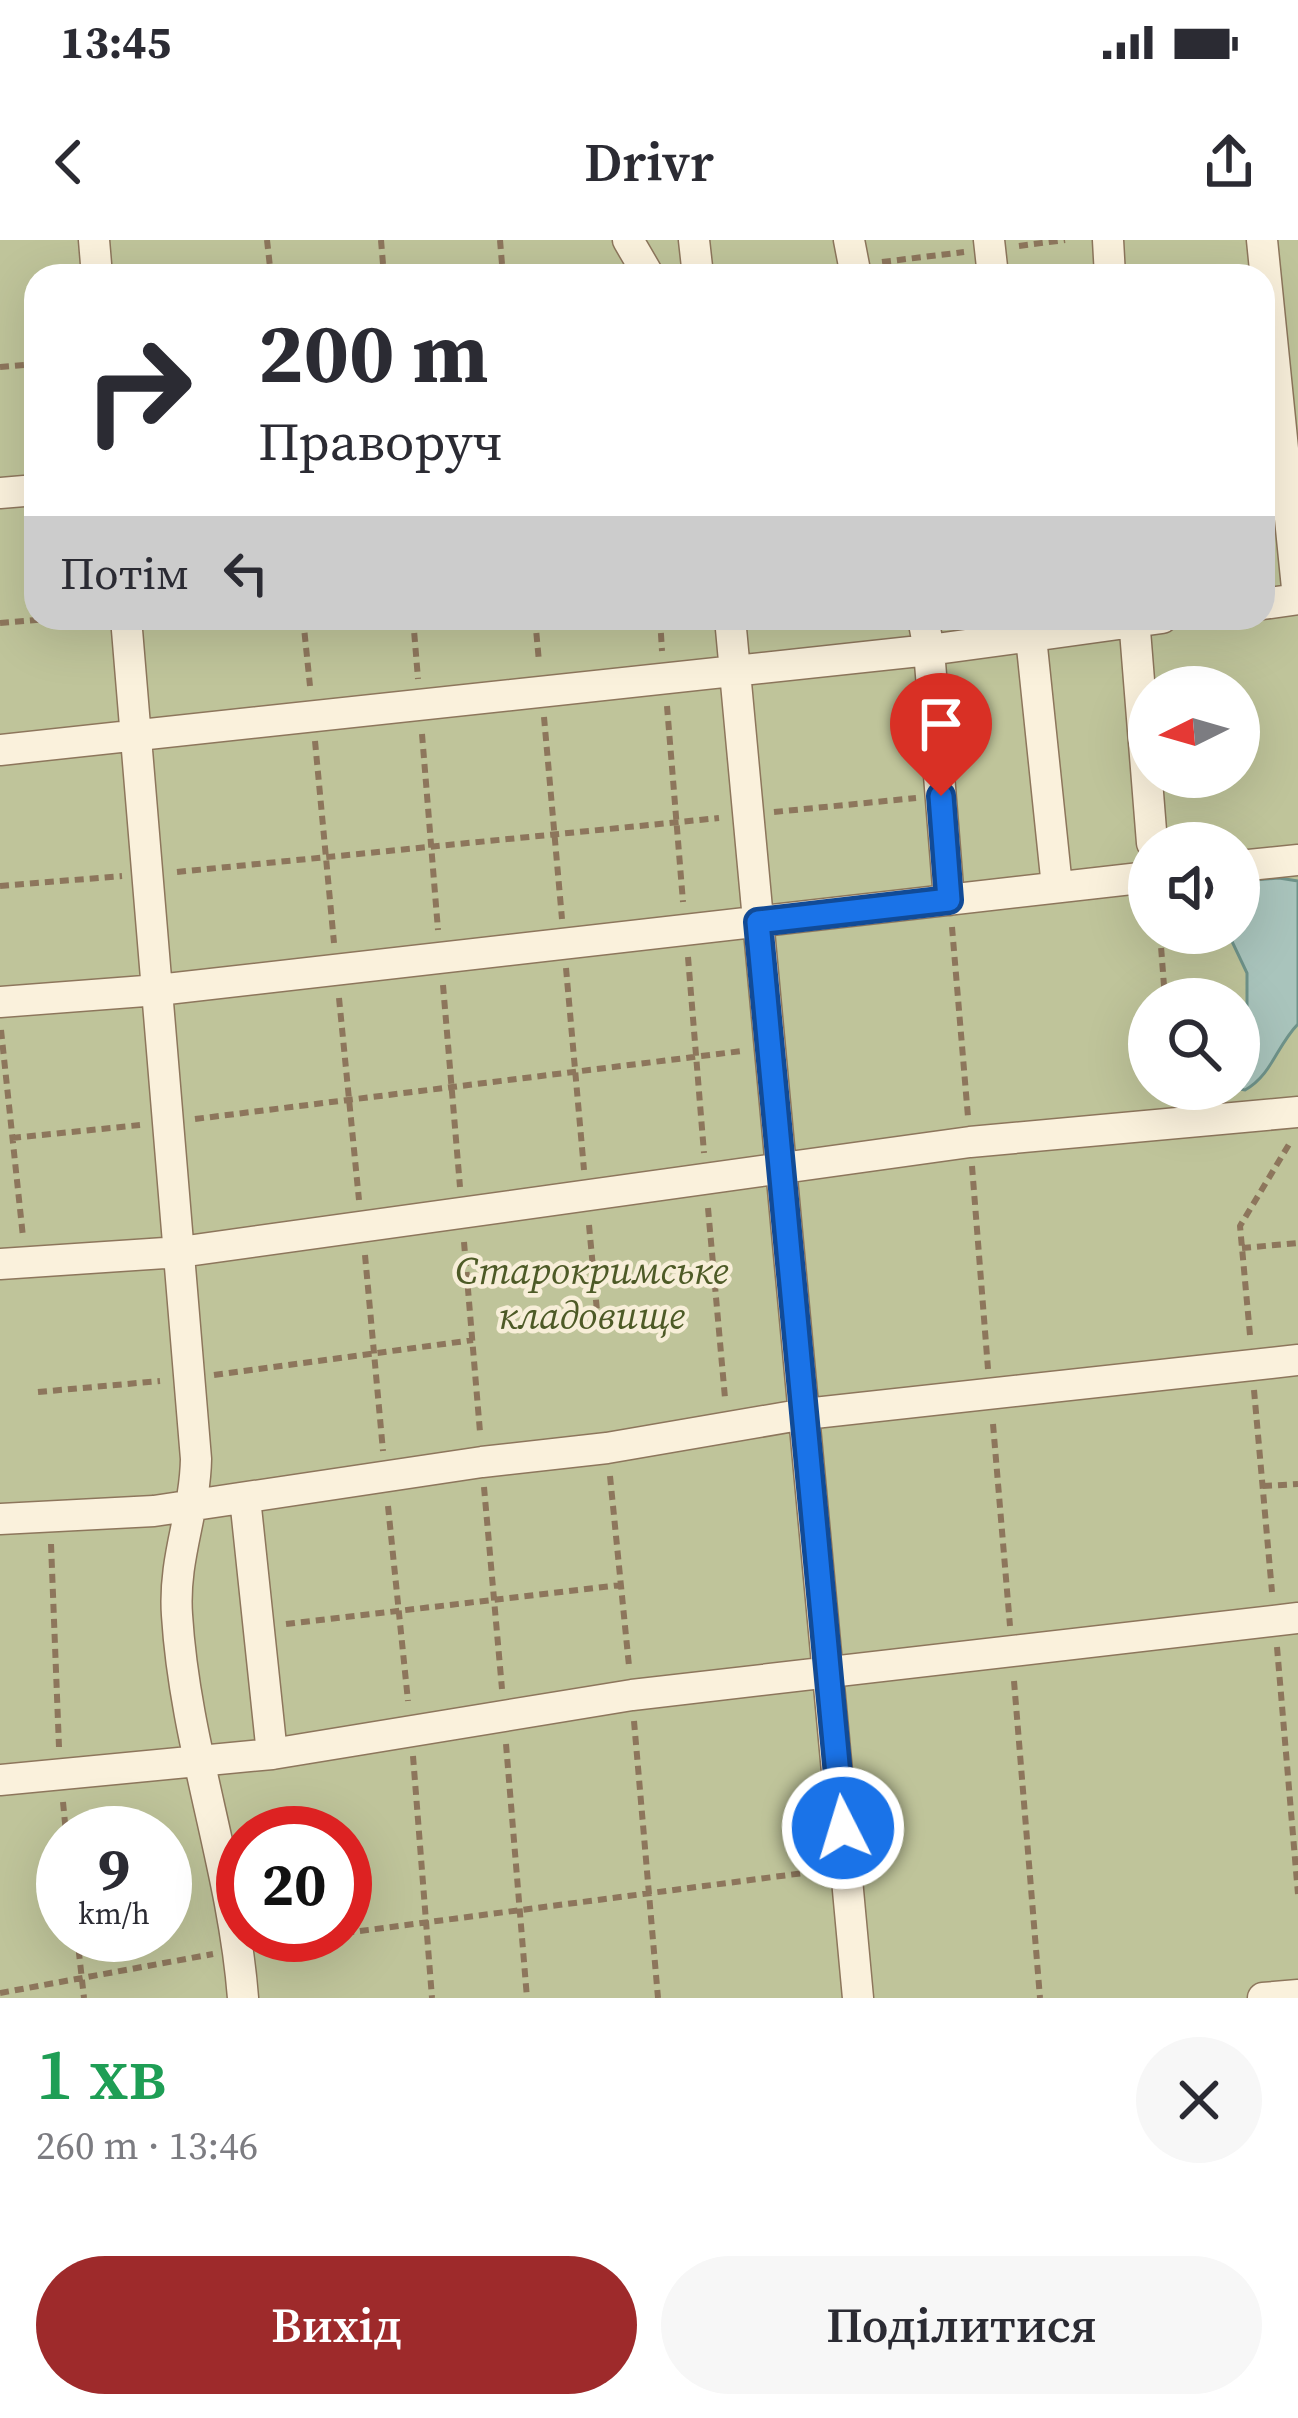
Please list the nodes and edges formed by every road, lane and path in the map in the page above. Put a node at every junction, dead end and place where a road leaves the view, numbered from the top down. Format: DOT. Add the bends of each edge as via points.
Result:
graph roads {
  1 [pos="1278,341"];
  2 [pos="1298,598"];
  3 [pos="127,630"];
  4 [pos="304,630"];
  5 [pos="414,630"];
  6 [pos="660,630"];
  7 [pos="731,630"];
  8 [pos="925,630"];
  9 [pos="1017,630"];
  10 [pos="1030,630"];
  11 [pos="1143,630"];
  12 [pos="929,650"];
  13 [pos="736,671"];
  14 [pos="664,679"];
  15 [pos="420,706"];
  16 [pos="313,718"];
  17 [pos="136,738"];
  18 [pos="0,750"];
  19 [pos="941,796"];
  20 [pos="748,815"];
  21 [pos="676,822"];
  22 [pos="1151,822"];
  23 [pos="431,846"];
  24 [pos="326,856"];
  25 [pos="1298,860"];
  26 [pos="1260,864"];
  27 [pos="148,874"];
  28 [pos="1128,879"];
  29 [pos="0,886"];
  30 [pos="1057,887"];
  31 [pos="949,900"];
  32 [pos="758,922"];
  33 [pos="686,930"];
  34 [pos="441,958"];
  35 [pos="337,970"];
  36 [pos="158,990"];
  37 [pos="0,1002"];
  38 [pos="0,1020"];
  39 [pos="771,1049"];
  40 [pos="695,1055"];
  41 [pos="452,1087"];
  42 [pos="350,1100"];
  43 [pos="1298,1112"];
  44 [pos="169,1122"];
  45 [pos="1298,1130"];
  46 [pos="13,1138"];
  47 [pos="970,1142"];
  48 [pos="782,1168"];
  49 [pos="706,1179"];
  50 [pos="462,1213"];
  51 [pos="362,1227"];
  52 [pos="1298,1243"];
  53 [pos="1242,1248"];
  54 [pos="180,1252"];
  55 [pos="13,1263"];
  56 [pos="472,1340"];
  57 [pos="374,1353"];
  58 [pos="1298,1360"];
  59 [pos="1252,1364"];
  60 [pos="190,1378"];
  61 [pos="38,1392"];
  62 [pos="990,1393"];
  63 [pos="805,1414"];
  64 [pos="728,1426"];
  65 [pos="482,1462"];
  66 [pos="386,1477"];
  67 [pos="1298,1484"];
  68 [pos="1263,1486"];
  69 [pos="244,1498"];
  70 [pos="191,1506"];
  71 [pos="50,1516"];
  72 [pos="0,1519"];
  73 [pos="621,1585"];
  74 [pos="494,1600"];
  75 [pos="399,1611"];
  76 [pos="1286,1619"];
  77 [pos="258,1627"];
  78 [pos="1012,1651"];
  79 [pos="828,1672"];
  80 [pos="504,1716"];
  81 [pos="411,1731"];
  82 [pos="272,1754"];
  83 [pos="197,1762"];
  84 [pos="60,1774"];
  85 [pos="0,1780"];
  86 [pos="1294,1805"];
  87 [pos="63,1806"];
  88 [pos="216,1830"];
  89 [pos="846,1868"];
  90 [pos="1298,1894"];
  91 [pos="519,1908"];
  92 [pos="426,1920"];
  93 [pos="372,1929"];
  94 [pos="216,1953"];
  95 [pos="80,1962"];
  96 [pos="240,1962"];
  97 [pos="82,1978"];
  98 [pos="0,1993"];
  99 [pos="1298,1995"];
  100 [pos="84,1998"];
  101 [pos="243,1998"];
  102 [pos="432,1998"];
  103 [pos="527,1998"];
  104 [pos="858,1998"];
  105 [pos="1040,1998"];
  106 [pos="1263,1998"];
  1 -- 2 [label="street"];
  3 -- 17 [label="street"];
  4 -- 16 [label="path"];
  5 -- 15 [label="path"];
  6 -- 14 [label="path"];
  7 -- 13 [label="street"];
  8 -- 12 [label="street"];
  9 -- 12 [label="street"];
  10 -- 30 [label="street"];
  11 -- 22 [label="street"];
  12 -- 13 [label="street"];
  12 -- 19 [label="street"];
  13 -- 14 [label="street"];
  13 -- 20 [label="street"];
  14 -- 15 [label="street"];
  14 -- 21 [label="path"];
  15 -- 16 [label="street"];
  15 -- 23 [label="path"];
  16 -- 17 [label="street"];
  16 -- 24 [label="path"];
  17 -- 18 [label="street"];
  17 -- 27 [label="street"];
  19 -- 20 [label="path"];
  19 -- 31 [label="street"];
  20 -- 21 [label="path"];
  20 -- 32 [label="street"];
  21 -- 23 [label="path"];
  21 -- 33 [label="path"];
  23 -- 24 [label="path"];
  23 -- 34 [label="path"];
  24 -- 27 [label="path"];
  24 -- 35 [label="path"];
  25 -- 26 [label="street"];
  27 -- 29 [label="path"];
  27 -- 36 [label="street"];
  28 -- 30 [label="street"];
  30 -- 31 [label="street"];
  31 -- 32 [label="street"];
  31 -- 47 [label="path"];
  32 -- 33 [label="street"];
  32 -- 39 [label="street"];
  33 -- 34 [label="street"];
  33 -- 40 [label="path"];
  34 -- 35 [label="street"];
  34 -- 41 [label="path"];
  35 -- 36 [label="street"];
  35 -- 42 [label="path"];
  36 -- 37 [label="street"];
  36 -- 44 [label="street"];
  38 -- 46 [label="path"];
  39 -- 40 [label="path"];
  39 -- 48 [label="street"];
  40 -- 41 [label="path"];
  40 -- 49 [label="path"];
  41 -- 42 [label="path"];
  41 -- 50 [label="path"];
  42 -- 44 [label="path"];
  42 -- 51 [label="path"];
  43 -- 47 [label="street"];
  44 -- 46 [label="path"];
  44 -- 54 [label="street"];
  45 -- 53 [label="path" via="1240,1226"];
  46 -- 55 [label="path"];
  47 -- 48 [label="street"];
  47 -- 62 [label="path"];
  48 -- 49 [label="street"];
  48 -- 63 [label="street"];
  49 -- 50 [label="street"];
  49 -- 64 [label="path"];
  50 -- 51 [label="street"];
  50 -- 56 [label="path"];
  51 -- 54 [label="street"];
  51 -- 57 [label="path"];
  52 -- 53 [label="path"];
  53 -- 59 [label="path"];
  54 -- 55 [label="street"];
  54 -- 60 [label="street"];
  56 -- 57 [label="path"];
  56 -- 65 [label="path"];
  57 -- 60 [label="path"];
  57 -- 66 [label="path"];
  58 -- 59 [label="street"];
  59 -- 62 [label="street"];
  59 -- 68 [label="path"];
  60 -- 61 [label="path"];
  60 -- 70 [label="street"];
  62 -- 63 [label="street"];
  62 -- 78 [label="path"];
  63 -- 64 [label="street"];
  63 -- 79 [label="street"];
  64 -- 65 [label="street"];
  65 -- 66 [label="street"];
  65 -- 74 [label="path"];
  66 -- 69 [label="street"];
  66 -- 75 [label="path"];
  67 -- 68 [label="path"];
  68 -- 76 [label="path"];
  69 -- 70 [label="street"];
  69 -- 77 [label="street"];
  70 -- 71 [label="street"];
  70 -- 83 [label="street" via="179,1544 176,1610"];
  71 -- 72 [label="street"];
  71 -- 84 [label="path"];
  73 -- 74 [label="path"];
  74 -- 75 [label="path"];
  74 -- 80 [label="path"];
  75 -- 77 [label="path"];
  75 -- 81 [label="path"];
  76 -- 78 [label="street"];
  76 -- 86 [label="path"];
  77 -- 82 [label="street"];
  78 -- 79 [label="street"];
  78 -- 105 [label="path"];
  79 -- 80 [label="street"];
  79 -- 89 [label="street"];
  80 -- 81 [label="street"];
  80 -- 91 [label="path"];
  81 -- 82 [label="street"];
  81 -- 92 [label="path"];
  82 -- 83 [label="street"];
  83 -- 84 [label="street"];
  83 -- 88 [label="street"];
  84 -- 85 [label="street"];
  84 -- 87 [label="path"];
  86 -- 90 [label="path"];
  89 -- 91 [label="path"];
  89 -- 104 [label="street"];
  91 -- 92 [label="path"];
  91 -- 103 [label="path"];
  92 -- 93 [label="path"];
  92 -- 102 [label="path"];
  94 -- 97 [label="path"];
  95 -- 97 [label="path"];
  96 -- 101 [label="street"];
  97 -- 98 [label="path"];
  97 -- 100 [label="path"];
  99 -- 106 [label="street"];
}
